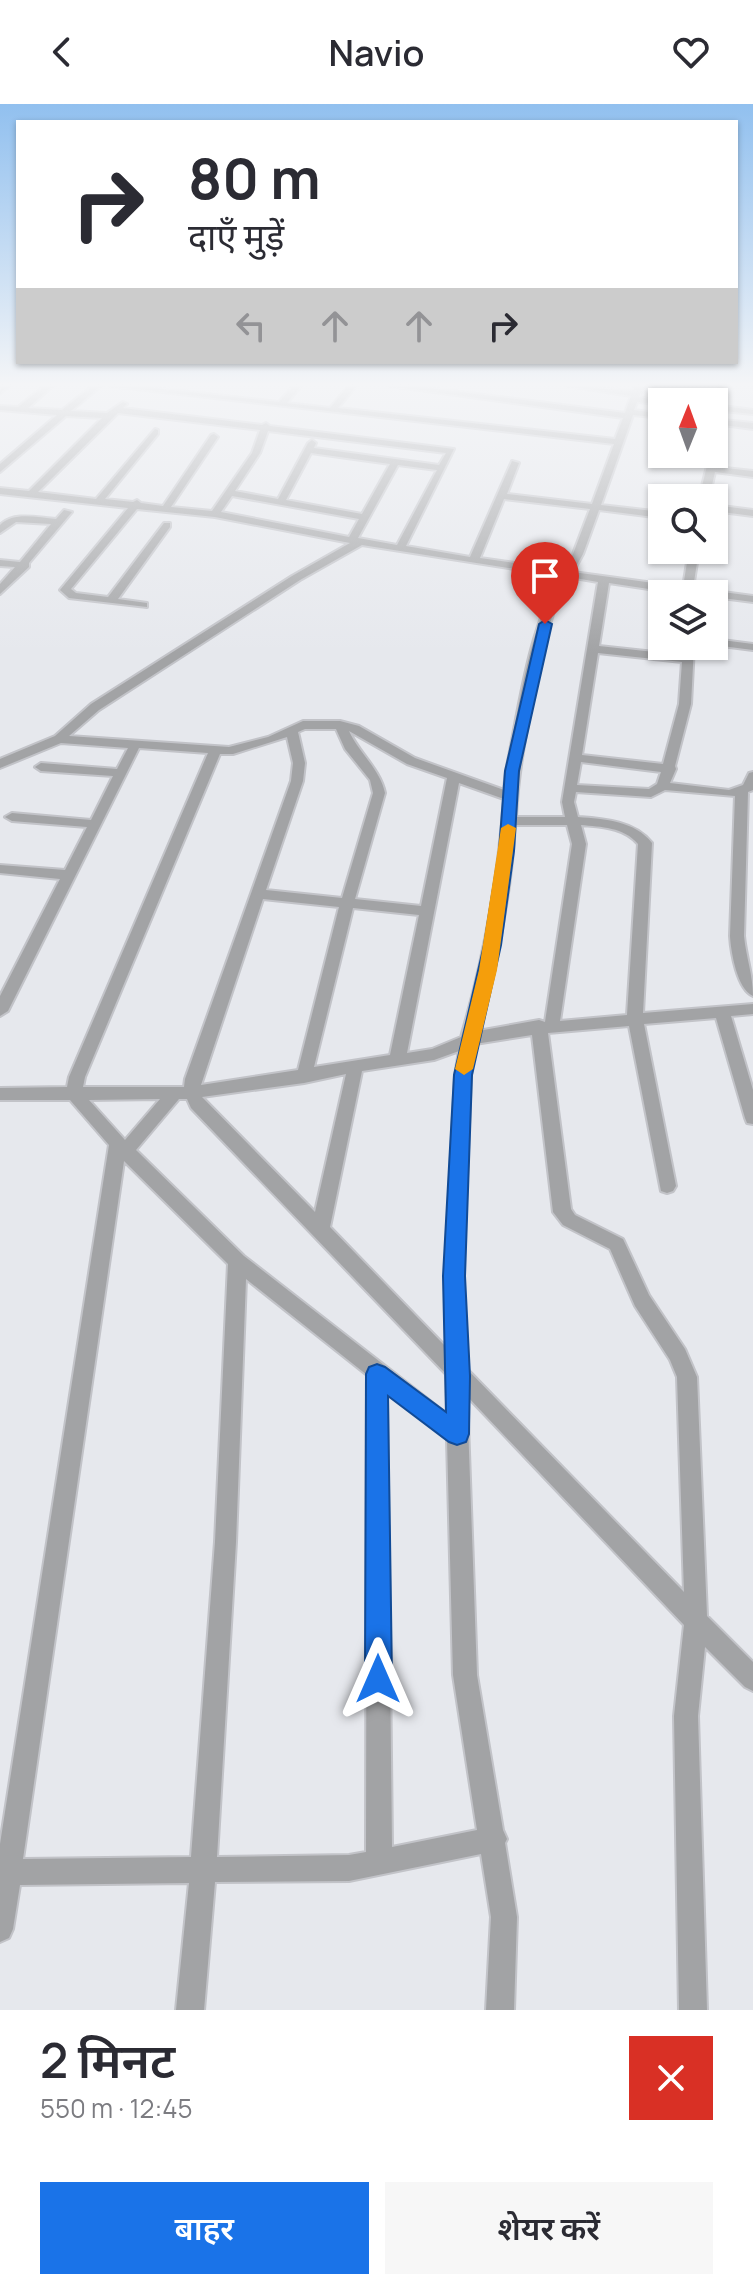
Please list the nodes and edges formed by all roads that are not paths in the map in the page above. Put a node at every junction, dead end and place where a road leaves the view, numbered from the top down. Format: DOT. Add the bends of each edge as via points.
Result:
graph roads {
  1 [pos="50,475"];
  2 [pos="120,475"];
  3 [pos="188,475"];
  4 [pos="241,475"];
  5 [pos="295,475"];
  6 [pos="388,475"];
  7 [pos="438,475"];
  8 [pos="510,475"];
  9 [pos="605,475"];
  10 [pos="0,491"];
  11 [pos="32,493"];
  12 [pos="229,493"];
  13 [pos="501,496"];
  14 [pos="100,500"];
  15 [pos="281,502"];
  16 [pos="137,503"];
  17 [pos="167,506"];
  18 [pos="594,506"];
  19 [pos="728,510"];
  20 [pos="67,512"];
  21 [pos="648,513"];
  22 [pos="753,513"];
  23 [pos="215,514"];
  24 [pos="364,517"];
  25 [pos="60,522"];
  26 [pos="167,525"];
  27 [pos="0,530"];
  28 [pos="356,542"];
  29 [pos="400,549"];
  30 [pos="474,560"];
  31 [pos="0,563"];
  32 [pos="25,565"];
  33 [pos="569,573"];
  34 [pos="604,579"];
  35 [pos="648,586"];
  36 [pos="0,591"];
  37 [pos="728,596"];
  38 [pos="753,599"];
  39 [pos="111,601"];
  40 [pos="143,605"];
  41 [pos="728,644"];
  42 [pos="753,647"];
  43 [pos="595,649"];
  44 [pos="648,651"];
  45 [pos="688,660"];
  46 [pos="340,725"];
  47 [pos="292,730"];
  48 [pos="59,739"];
  49 [pos="136,743"];
  50 [pos="215,751"];
  51 [pos="575,758"];
  52 [pos="0,764"];
  53 [pos="41,767"];
  54 [pos="670,769"];
  55 [pos="121,773"];
  56 [pos="454,777"];
  57 [pos="750,784"];
  58 [pos="663,786"];
  59 [pos="571,788"];
  60 [pos="509,796"];
  61 [pos="12,817"];
  62 [pos="573,820"];
  63 [pos="509,821"];
  64 [pos="95,824"];
  65 [pos="0,869"];
  66 [pos="69,875"];
  67 [pos="258,894"];
  68 [pos="347,902"];
  69 [pos="425,911"];
  70 [pos="745,944"];
  71 [pos="753,991"];
  72 [pos="753,1009"];
  73 [pos="0,1011"];
  74 [pos="722,1011"];
  75 [pos="635,1017"];
  76 [pos="546,1026"];
  77 [pos="468,1040"];
  78 [pos="397,1061"];
  79 [pos="355,1068"];
  80 [pos="304,1077"];
  81 [pos="74,1093"];
  82 [pos="183,1093"];
  83 [pos="0,1094"];
  84 [pos="753,1118"];
  85 [pos="121,1147"];
  86 [pos="667,1186"];
  87 [pos="321,1227"];
  88 [pos="237,1261"];
  89 [pos="377,1374"];
  90 [pos="459,1376"];
  91 [pos="457,1434"];
  92 [pos="696,1622"];
  93 [pos="753,1679"];
  94 [pos="494,1839"];
  95 [pos="379,1862"];
  96 [pos="205,1868"];
  97 [pos="5,1872"];
  98 [pos="0,1929"];
  99 [pos="190,2010"];
  100 [pos="500,2010"];
  101 [pos="693,2010"];
  1 -- 11 [label="street"];
  2 -- 14 [label="street"];
  3 -- 17 [label="street"];
  4 -- 12 [label="street"];
  5 -- 15 [label="street"];
  6 -- 24 [label="street"];
  7 -- 29 [label="street"];
  8 -- 13 [label="street"];
  9 -- 18 [label="street"];
  10 -- 11 [label="street"];
  11 -- 14 [label="street"];
  12 -- 15 [label="street"];
  12 -- 23 [label="street"];
  13 -- 18 [label="street"];
  13 -- 30 [label="street"];
  14 -- 16 [label="street"];
  15 -- 24 [label="street"];
  16 -- 17 [label="street"];
  16 -- 39 [label="street" via="65,590"];
  17 -- 23 [label="street"];
  18 -- 21 [label="street"];
  18 -- 33 [label="street"];
  19 -- 22 [label="street"];
  20 -- 25 [label="street"];
  23 -- 28 [label="street"];
  24 -- 28 [label="street"];
  25 -- 27 [label="street" via="16,519"];
  25 -- 32 [label="street"];
  26 -- 39 [label="street"];
  28 -- 29 [label="street"];
  28 -- 48 [label="street" via="95,707"];
  29 -- 30 [label="street"];
  30 -- 33 [label="street"];
  31 -- 32 [label="street"];
  32 -- 36 [label="street"];
  33 -- 34 [label="street"];
  33 -- 60 [label="street" via="555,593 538,649"];
  34 -- 35 [label="street"];
  34 -- 43 [label="street"];
  37 -- 38 [label="street"];
  39 -- 40 [label="street"];
  41 -- 42 [label="street"];
  43 -- 44 [label="street"];
  43 -- 51 [label="street"];
  45 -- 54 [label="street" via="685,704"];
  46 -- 47 [label="street"];
  46 -- 56 [label="street"];
  46 -- 68 [label="street" via="351,749 376,779 379,793"];
  47 -- 50 [label="street" via="253,747"];
  47 -- 67 [label="street" via="297,781"];
  48 -- 49 [label="street"];
  48 -- 52 [label="street"];
  49 -- 50 [label="street"];
  49 -- 55 [label="street"];
  50 -- 81 [label="street"];
  51 -- 54 [label="street"];
  51 -- 59 [label="street"];
  53 -- 55 [label="street"];
  54 -- 58 [label="street"];
  55 -- 64 [label="street"];
  56 -- 60 [label="street"];
  56 -- 69 [label="street"];
  57 -- 58 [label="street"];
  57 -- 70 [label="street"];
  58 -- 59 [label="street" via="651,793"];
  59 -- 62 [label="street"];
  60 -- 63 [label="street"];
  61 -- 64 [label="street"];
  62 -- 63 [label="street"];
  62 -- 75 [label="street" via="633,829 645,843"];
  62 -- 76 [label="street" via="579,844"];
  63 -- 77 [label="street" via="488,970"];
  64 -- 66 [label="street"];
  65 -- 66 [label="street"];
  66 -- 73 [label="street"];
  67 -- 68 [label="street"];
  67 -- 82 [label="street" via="193,1079"];
  68 -- 69 [label="street"];
  68 -- 80 [label="street"];
  69 -- 78 [label="street"];
  70 -- 71 [label="street" via="739,958"];
  72 -- 74 [label="street"];
  74 -- 75 [label="street"];
  74 -- 84 [label="street"];
  75 -- 76 [label="street"];
  75 -- 86 [label="street"];
  76 -- 77 [label="street"];
  76 -- 92 [label="street" via="562,1212 617,1244 687,1377"];
  77 -- 78 [label="street"];
  77 -- 90 [label="street" via="454,1276"];
  78 -- 79 [label="street"];
  79 -- 80 [label="street"];
  79 -- 87 [label="street"];
  80 -- 82 [label="street"];
  81 -- 82 [label="street"];
  81 -- 83 [label="street"];
  81 -- 85 [label="street"];
  82 -- 85 [label="street"];
  82 -- 87 [label="street"];
  85 -- 88 [label="street"];
  85 -- 97 [label="street"];
  87 -- 90 [label="street"];
  88 -- 89 [label="street"];
  88 -- 96 [label="street" via="231,1456"];
  89 -- 91 [label="street"];
  89 -- 95 [label="street"];
  90 -- 91 [label="street"];
  90 -- 92 [label="street"];
  91 -- 94 [label="street" via="465,1675"];
  92 -- 93 [label="street"];
  92 -- 101 [label="street" via="686,1716"];
  94 -- 95 [label="street"];
  94 -- 100 [label="street" via="504,1917"];
  95 -- 96 [label="street" via="349,1868"];
  96 -- 97 [label="street"];
  96 -- 99 [label="street"];
  97 -- 98 [label="street"];
}
